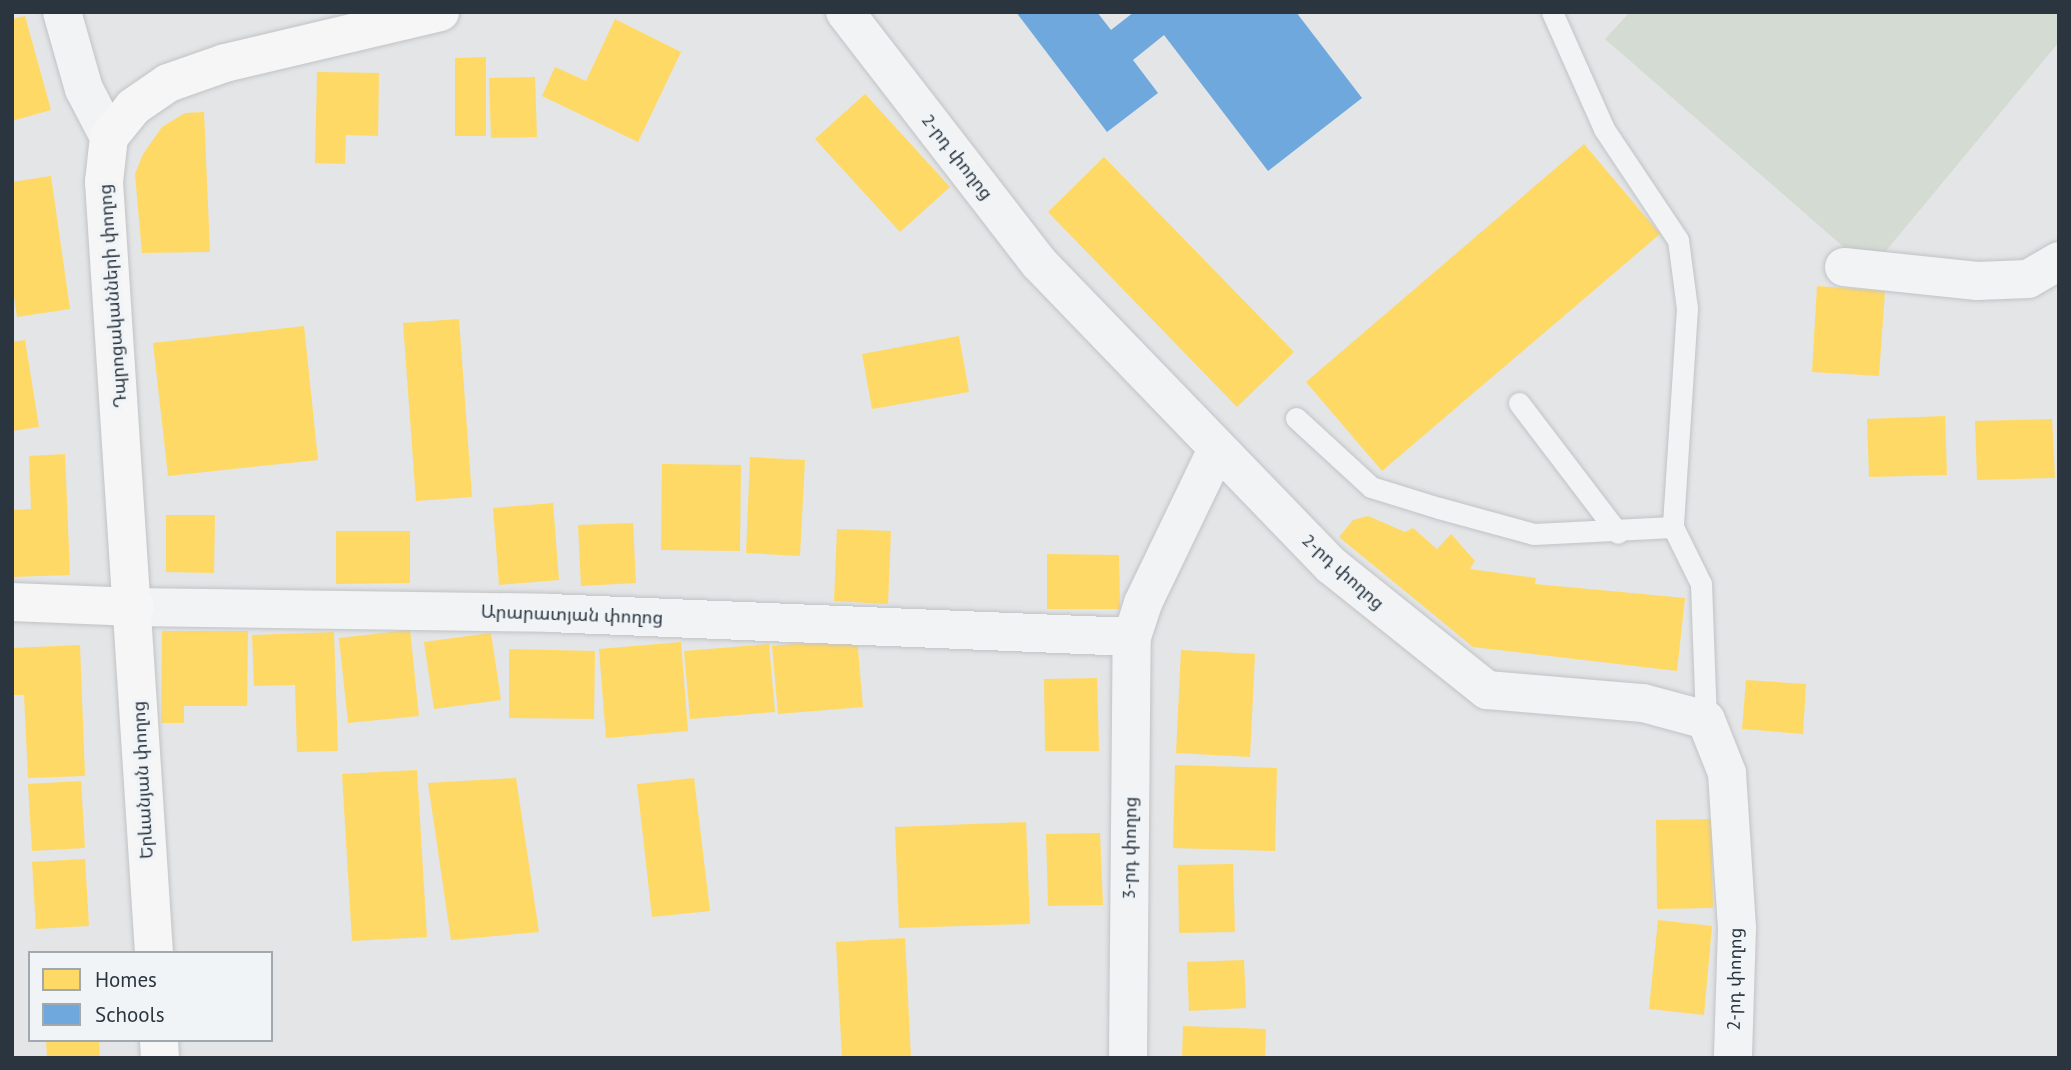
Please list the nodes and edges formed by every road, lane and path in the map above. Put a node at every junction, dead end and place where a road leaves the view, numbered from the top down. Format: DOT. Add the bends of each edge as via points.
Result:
graph roads {
  1 [pos="62,12"];
  2 [pos="440,12"];
  3 [pos="845,12"];
  4 [pos="1552,12"];
  5 [pos="109,137"];
  6 [pos="2059,261"];
  7 [pos="1844,267"];
  8 [pos="1519,403"];
  9 [pos="1296,418"];
  10 [pos="1217,449"];
  11 [pos="1672,527"];
  12 [pos="1618,533"];
  13 [pos="12,602"];
  14 [pos="135,607"];
  15 [pos="1132,637"];
  16 [pos="1706,720"];
  17 [pos="154,951"];
  18 [pos="1128,1058"];
  19 [pos="1733,1058"];
  1 -- 5 [label="street" via="84,89"];
  2 -- 5 [label="main road" via="225,63 168,83 133,107"];
  3 -- 10 [label="street, 2-րդ փողոց" via="1039,262"];
  4 -- 11 [label="lane" via="1604,129 1678,240 1687,308"];
  5 -- 14 [label="main road, Դպրոցականների փողոց" via="104,182"];
  6 -- 7 [label="street" via="2028,279 1977,281"];
  8 -- 12 [label="lane"];
  9 -- 12 [label="lane" via="1371,486 1534,534"];
  10 -- 15 [label="street, 3-րդ փողոց" via="1148,591"];
  10 -- 16 [label="street, 2-րդ փողոց" via="1332,566 1486,690 1643,703"];
  11 -- 12 [label="lane"];
  11 -- 16 [label="lane" via="1701,584"];
  13 -- 14 [label="main road, Արարատյան փողոց"];
  14 -- 15 [label="street, Արարատյան փողոց" via="563,614"];
  14 -- 17 [label="main road, Երևանյան փողոց"];
  15 -- 18 [label="street, 3-րդ փողոց"];
  16 -- 19 [label="street, 2-րդ փողոց" via="1727,773 1737,928"];
}
